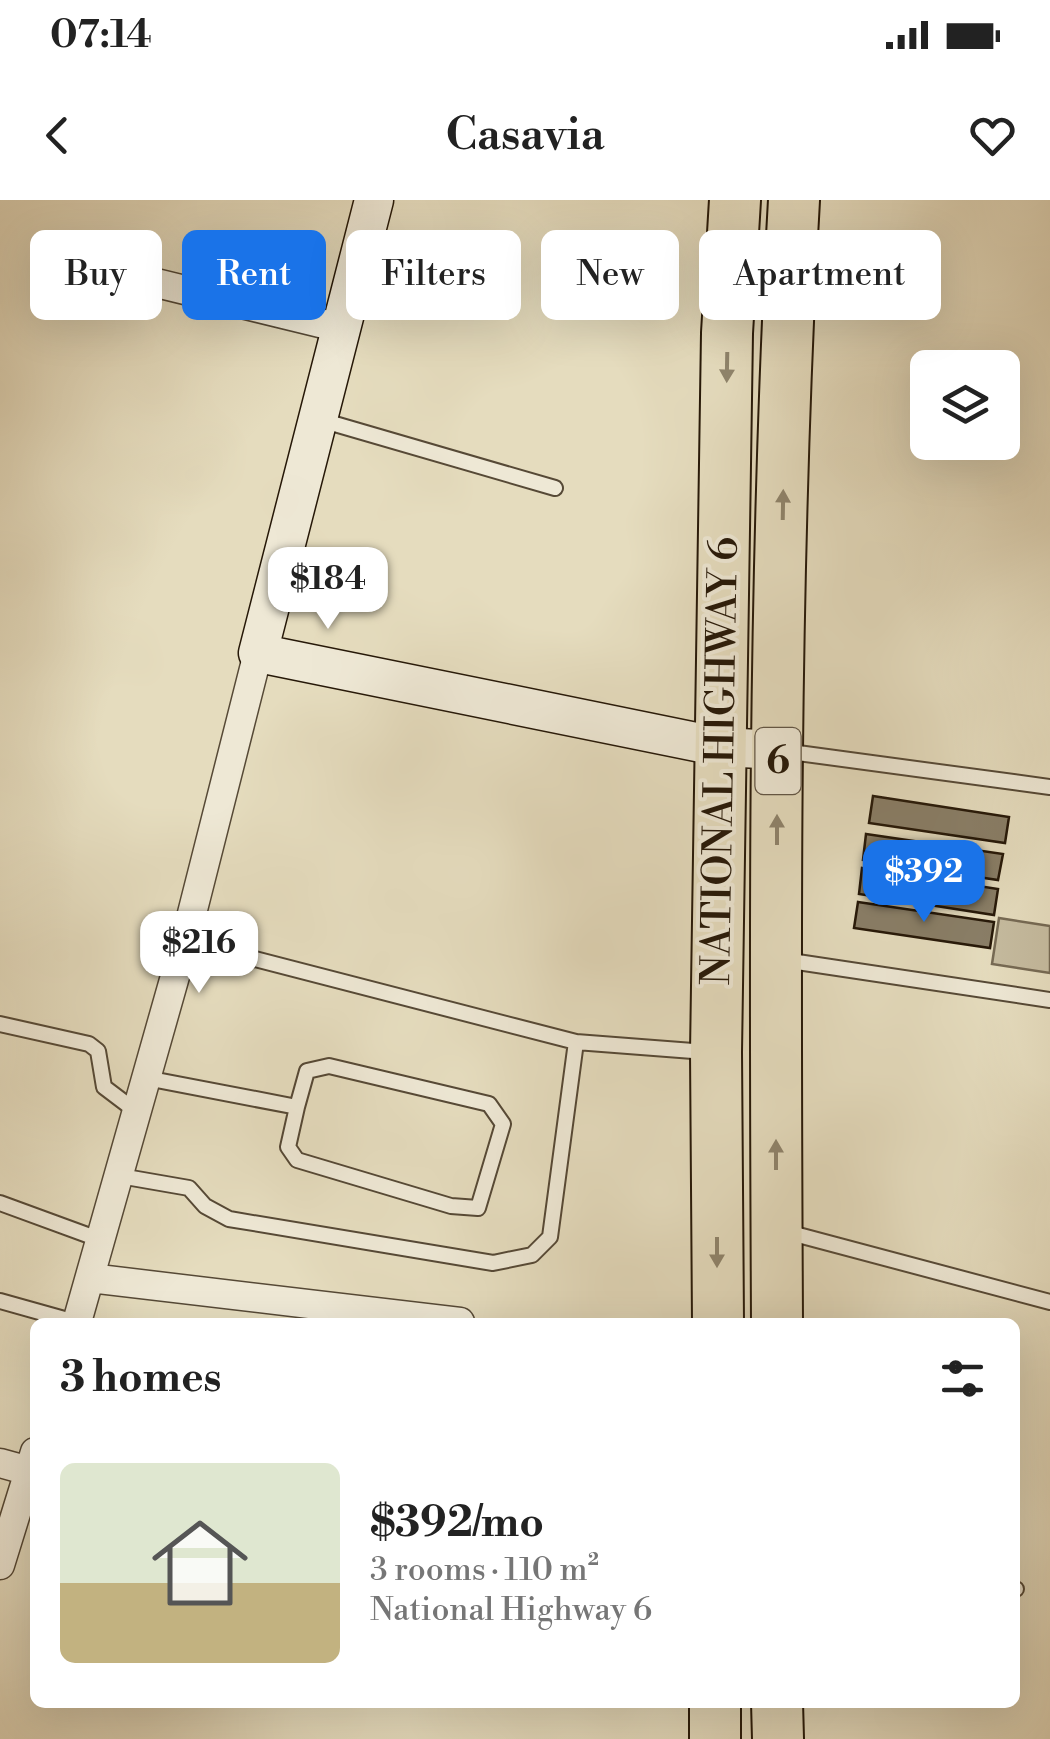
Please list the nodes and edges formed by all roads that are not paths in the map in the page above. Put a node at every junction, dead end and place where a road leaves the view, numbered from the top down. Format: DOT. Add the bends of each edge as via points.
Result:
graph roads {
  1 [pos="374,200"];
  2 [pos="735,200"];
  3 [pos="794,200"];
  4 [pos="162,284"];
  5 [pos="340,328"];
  6 [pos="317,419"];
  7 [pos="556,488"];
  8 [pos="258,652"];
  9 [pos="721,746"];
  10 [pos="778,750"];
  11 [pos="1050,787"];
  12 [pos="185,941"];
  13 [pos="776,959"];
  14 [pos="1050,1000"];
  15 [pos="0,1024"];
  16 [pos="576,1042"];
  17 [pos="716,1052"];
  18 [pos="146,1078"];
  19 [pos="296,1107"];
  20 [pos="137,1112"];
  21 [pos="120,1176"];
  22 [pos="0,1204"];
  23 [pos="776,1229"];
  24 [pos="101,1240"];
  25 [pos="90,1278"];
  26 [pos="0,1300"];
  27 [pos="1050,1302"];
  28 [pos="62,1318"];
  29 [pos="77,1318"];
  30 [pos="426,1318"];
  31 [pos="718,1318"];
  32 [pos="777,1318"];
  33 [pos="30,1461"];
  34 [pos="0,1463"];
  35 [pos="28,1500"];
  36 [pos="0,1566"];
  37 [pos="715,1708"];
  38 [pos="777,1708"];
  39 [pos="714,1739"];
  40 [pos="778,1739"];
  1 -- 5 [label="street"];
  2 -- 9 [label="highway, NATIONAL HIGHWAY 6 / 6, one-way"];
  10 -- 3 [label="highway, NATIONAL HIGHWAY 6 / 6, one-way"];
  4 -- 5 [label="street"];
  5 -- 6 [label="street"];
  6 -- 7 [label="lane"];
  6 -- 8 [label="street"];
  8 -- 9 [label="street"];
  8 -- 12 [label="street"];
  9 -- 10 [label="street"];
  9 -- 17 [label="highway, NATIONAL HIGHWAY 6 / 6"];
  10 -- 11 [label="lane"];
  13 -- 10 [label="highway, NATIONAL HIGHWAY 6 / 6, one-way"];
  12 -- 16 [label="lane"];
  12 -- 18 [label="street"];
  13 -- 14 [label="lane"];
  23 -- 13 [label="highway, NATIONAL HIGHWAY 6 / 6, one-way"];
  15 -- 20 [label="lane" via="89,1044 98,1052 104,1087"];
  16 -- 17 [label="lane"];
  16 -- 21 [label="lane" via="550,1237 532,1256 493,1263 229,1220 189,1188"];
  17 -- 31 [label="highway, NATIONAL HIGHWAY 6 / 6, one-way"];
  18 -- 19 [label="lane"];
  18 -- 20 [label="street"];
  19 -- 19 [label="lane" via="288,1147 297,1160 478,1208 503,1124 489,1104 329,1066 308,1072"];
  20 -- 21 [label="street"];
  21 -- 24 [label="street"];
  22 -- 24 [label="lane"];
  23 -- 27 [label="lane"];
  23 -- 32 [label="highway, NATIONAL HIGHWAY 6 / 6"];
  24 -- 25 [label="street"];
  25 -- 29 [label="street"];
  25 -- 30 [label="street"];
  26 -- 28 [label="lane"];
  33 -- 34 [label="street"];
  35 -- 36 [label="street"];
  37 -- 39 [label="highway"];
  38 -- 40 [label="highway"];
}
